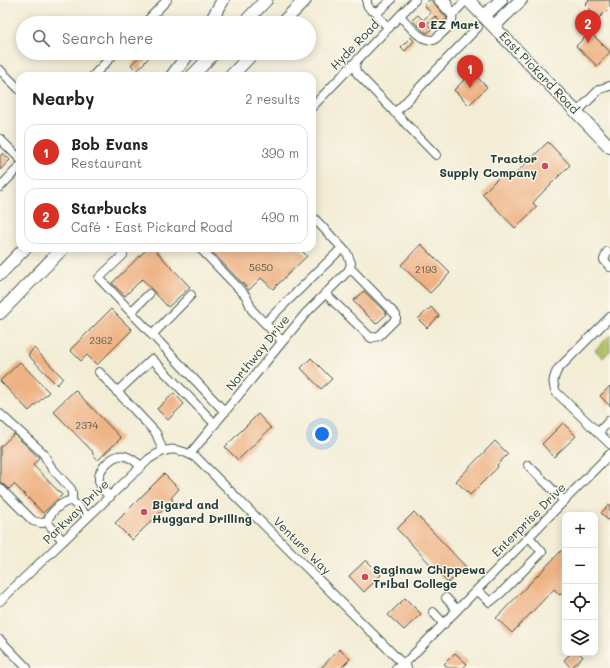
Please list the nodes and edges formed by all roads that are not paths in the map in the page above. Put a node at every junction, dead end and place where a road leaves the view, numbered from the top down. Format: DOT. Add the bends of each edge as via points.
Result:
graph roads {
  1 [pos="167,0"];
  2 [pos="224,0"];
  3 [pos="266,0"];
  4 [pos="305,0"];
  5 [pos="367,0"];
  6 [pos="391,0"];
  7 [pos="415,0"];
  8 [pos="438,0"];
  9 [pos="446,0"];
  10 [pos="467,0"];
  11 [pos="501,0"];
  12 [pos="520,0"];
  13 [pos="452,15"];
  14 [pos="152,16"];
  15 [pos="214,16"];
  16 [pos="251,16"];
  17 [pos="289,16"];
  18 [pos="400,16"];
  19 [pos="378,17"];
  20 [pos="481,22"];
  21 [pos="494,26"];
  22 [pos="389,28"];
  23 [pos="108,60"];
  24 [pos="184,60"];
  25 [pos="208,60"];
  26 [pos="246,60"];
  27 [pos="356,62"];
  28 [pos="0,70"];
  29 [pos="97,72"];
  30 [pos="175,72"];
  31 [pos="197,72"];
  32 [pos="234,72"];
  33 [pos="16,86"];
  34 [pos="610,86"];
  35 [pos="316,103"];
  36 [pos="577,112"];
  37 [pos="395,113"];
  38 [pos="0,139"];
  39 [pos="610,147"];
  40 [pos="16,155"];
  41 [pos="436,155"];
  42 [pos="16,170"];
  43 [pos="0,187"];
  44 [pos="316,220"];
  45 [pos="342,248"];
  46 [pos="21,252"];
  47 [pos="59,252"];
  48 [pos="204,252"];
  49 [pos="607,252"];
  50 [pos="123,255"];
  51 [pos="610,267"];
  52 [pos="348,270"];
  53 [pos="0,274"];
  54 [pos="325,293"];
  55 [pos="149,294"];
  56 [pos="191,295"];
  57 [pos="131,312"];
  58 [pos="0,313"];
  59 [pos="610,317"];
  60 [pos="265,323"];
  61 [pos="152,335"];
  62 [pos="282,341"];
  63 [pos="99,372"];
  64 [pos="117,392"];
  65 [pos="225,412"];
  66 [pos="0,414"];
  67 [pos="610,420"];
  68 [pos="215,424"];
  69 [pos="598,432"];
  70 [pos="610,444"];
  71 [pos="174,449"];
  72 [pos="164,451"];
  73 [pos="190,454"];
  74 [pos="610,454"];
  75 [pos="528,465"];
  76 [pos="141,466"];
  77 [pos="0,488"];
  78 [pos="110,497"];
  79 [pos="72,501"];
  80 [pos="564,501"];
  81 [pos="88,517"];
  82 [pos="47,522"];
  83 [pos="529,537"];
  84 [pos="63,541"];
  85 [pos="477,590"];
  86 [pos="446,598"];
  87 [pos="0,601"];
  88 [pos="457,610"];
  89 [pos="432,612"];
  90 [pos="444,624"];
  91 [pos="0,640"];
  92 [pos="402,666"];
  93 [pos="27,668"];
  1 -- 14 [label="street"];
  2 -- 15 [label="highway"];
  3 -- 16 [label="highway"];
  4 -- 17 [label="highway"];
  5 -- 6 [label="street" via="366,6 378,12"];
  7 -- 18 [label="street, Hyde Road"];
  8 -- 13 [label="street"];
  9 -- 13 [label="street"];
  10 -- 13 [label="street"];
  10 -- 20 [label="highway, East Pickard Road"];
  11 -- 20 [label="highway"];
  12 -- 21 [label="highway"];
  13 -- 18 [label="street" via="450,25 434,40 420,37"];
  18 -- 22 [label="street, Hyde Road"];
  19 -- 22 [label="street"];
  20 -- 21 [label="highway, East Pickard Road"];
  20 -- 37 [label="street"];
  21 -- 36 [label="highway, East Pickard Road"];
  22 -- 27 [label="street, Hyde Road"];
  23 -- 29 [label="street"];
  24 -- 30 [label="highway"];
  25 -- 31 [label="highway"];
  26 -- 32 [label="highway"];
  27 -- 35 [label="street, Hyde Road"];
  27 -- 37 [label="street" via="357,73"];
  28 -- 33 [label="street"];
  34 -- 36 [label="street" via="600,89"];
  36 -- 39 [label="highway, East Pickard Road"];
  37 -- 41 [label="street"];
  38 -- 40 [label="street"];
  42 -- 43 [label="street"];
  44 -- 45 [label="street"];
  45 -- 52 [label="street" via="350,258"];
  45 -- 60 [label="street"];
  46 -- 53 [label="highway"];
  47 -- 58 [label="highway"];
  48 -- 60 [label="street" via="246,296 252,310"];
  49 -- 51 [label="street" via="604,260"];
  50 -- 57 [label="street" via="99,278"];
  52 -- 54 [label="street, Northway Drive"];
  52 -- 54 [label="street" via="352,270 372,290 396,315 396,319 379,336 371,338"];
  54 -- 62 [label="street, Northway Drive"];
  55 -- 57 [label="street"];
  56 -- 61 [label="street"];
  57 -- 61 [label="street"];
  59 -- 69 [label="street" via="553,377 556,392"];
  60 -- 62 [label="street"];
  61 -- 65 [label="street"];
  62 -- 65 [label="street, Northway Drive"];
  63 -- 64 [label="street"];
  64 -- 68 [label="street" via="152,359"];
  64 -- 72 [label="street" via="156,433"];
  65 -- 68 [label="street, Northway Drive"];
  66 -- 79 [label="street" via="43,453 51,467 71,489"];
  67 -- 69 [label="street"];
  68 -- 73 [label="street, Northway Drive"];
  69 -- 70 [label="street"];
  71 -- 72 [label="street, Parkway Drive"];
  71 -- 73 [label="street, Venture Way"];
  72 -- 76 [label="street, Parkway Drive"];
  73 -- 92 [label="street, Venture Way" via="198,459"];
  74 -- 80 [label="street, Enterprise Drive"];
  75 -- 80 [label="street"];
  76 -- 78 [label="street, Parkway Drive"];
  76 -- 78 [label="street" via="124,456 116,457 107,463 99,476 99,482"];
  77 -- 82 [label="street" via="33,521"];
  78 -- 81 [label="street, Parkway Drive"];
  79 -- 81 [label="street"];
  79 -- 82 [label="street" via="59,506"];
  80 -- 83 [label="street, Enterprise Drive"];
  81 -- 84 [label="street, Parkway Drive"];
  82 -- 84 [label="street"];
  83 -- 85 [label="street, Enterprise Drive"];
  83 -- 85 [label="street" via="542,552 490,602"];
  84 -- 87 [label="street, Parkway Drive"];
  85 -- 88 [label="street, Enterprise Drive"];
  86 -- 88 [label="street"];
  88 -- 90 [label="street, Enterprise Drive"];
  89 -- 90 [label="street"];
  90 -- 92 [label="street, Enterprise Drive"];
  91 -- 93 [label="street"];
}
